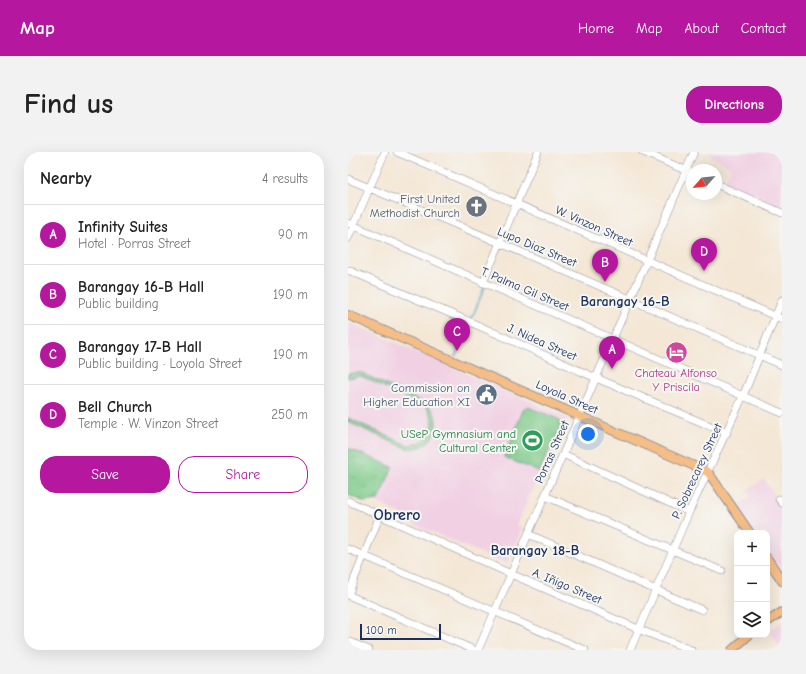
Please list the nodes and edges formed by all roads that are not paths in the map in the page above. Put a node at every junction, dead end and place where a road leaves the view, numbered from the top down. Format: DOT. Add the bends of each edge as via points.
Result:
graph roads {
  1 [pos="385,152"];
  2 [pos="397,152"];
  3 [pos="538,152"];
  4 [pos="643,152"];
  5 [pos="694,152"];
  6 [pos="691,164"];
  7 [pos="686,171"];
  8 [pos="686,178"];
  9 [pos="348,179"];
  10 [pos="722,187"];
  11 [pos="369,188"];
  12 [pos="517,204"];
  13 [pos="782,213"];
  14 [pos="351,224"];
  15 [pos="348,238"];
  16 [pos="500,243"];
  17 [pos="647,261"];
  18 [pos="348,270"];
  19 [pos="484,282"];
  20 [pos="630,299"];
  21 [pos="782,300"];
  22 [pos="348,315"];
  23 [pos="779,317"];
  24 [pos="613,338"];
  25 [pos="760,355"];
  26 [pos="782,365"];
  27 [pos="596,378"];
  28 [pos="743,396"];
  29 [pos="782,413"];
  30 [pos="580,416"];
  31 [pos="727,432"];
  32 [pos="563,454"];
  33 [pos="708,472"];
  34 [pos="545,496"];
  35 [pos="348,501"];
  36 [pos="689,512"];
  37 [pos="380,515"];
  38 [pos="748,530"];
  39 [pos="528,534"];
  40 [pos="348,549"];
  41 [pos="673,550"];
  42 [pos="364,556"];
  43 [pos="770,563"];
  44 [pos="722,571"];
  45 [pos="511,574"];
  46 [pos="782,581"];
  47 [pos="656,589"];
  48 [pos="348,595"];
  49 [pos="702,610"];
  50 [pos="495,612"];
  51 [pos="782,612"];
  52 [pos="770,620"];
  53 [pos="638,629"];
  54 [pos="746,638"];
  55 [pos="348,641"];
  56 [pos="369,650"];
  57 [pos="474,650"];
  58 [pos="478,650"];
  59 [pos="585,650"];
  60 [pos="630,650"];
  61 [pos="691,650"];
  62 [pos="732,650"];
  1 -- 11 [label="street"];
  2 -- 12 [label="street, W. Vinzon Street"];
  3 -- 12 [label="street"];
  4 -- 7 [label="street"];
  5 -- 6 [label="street, Porras Street"];
  8 -- 17 [label="street, Porras Street"];
  9 -- 11 [label="street, Lupo Diaz Street"];
  10 -- 13 [label="street"];
  11 -- 14 [label="street"];
  11 -- 16 [label="street, Lupo Diaz Street"];
  12 -- 16 [label="street"];
  12 -- 17 [label="street, W. Vinzon Street"];
  14 -- 15 [label="street"];
  14 -- 19 [label="street, T. Palma Gil Street"];
  16 -- 19 [label="street"];
  16 -- 20 [label="street, Lupo Diaz Street"];
  17 -- 20 [label="street, Porras Street"];
  17 -- 23 [label="street, W. Vinzon Street"];
  18 -- 27 [label="street, J. Nidea Street"];
  19 -- 24 [label="street, T. Palma Gil Street"];
  20 -- 24 [label="street, Porras Street"];
  20 -- 25 [label="street, Lupo Diaz Street"];
  21 -- 23 [label="street, P. Sobrecarey Street"];
  22 -- 30 [label="main road, Loyola Street"];
  23 -- 25 [label="street, P. Sobrecarey Street"];
  24 -- 27 [label="street, Porras Street"];
  24 -- 28 [label="street, T. Palma Gil Street"];
  25 -- 26 [label="street, Lupo Diaz Street"];
  25 -- 28 [label="street, P. Sobrecarey Street"];
  27 -- 30 [label="street, Porras Street"];
  27 -- 31 [label="street, J. Nidea Street"];
  28 -- 29 [label="street, T. Palma Gil Street"];
  28 -- 31 [label="street, P. Sobrecarey Street"];
  30 -- 32 [label="street, Porras Street"];
  30 -- 33 [label="main road, Loyola Street"];
  31 -- 33 [label="street, P. Sobrecarey Street"];
  32 -- 34 [label="street, Porras Street"];
  32 -- 36 [label="street"];
  33 -- 36 [label="street, P. Sobrecarey Street"];
  33 -- 38 [label="main road"];
  34 -- 39 [label="street, Porras Street"];
  34 -- 41 [label="street"];
  35 -- 37 [label="street, A. Iñigo Street"];
  36 -- 41 [label="street, P. Sobrecarey Street"];
  37 -- 42 [label="street"];
  37 -- 45 [label="street, A. Iñigo Street"];
  39 -- 45 [label="street, Porras Street"];
  39 -- 47 [label="street"];
  40 -- 42 [label="street"];
  41 -- 44 [label="street"];
  41 -- 47 [label="street, P. Sobrecarey Street"];
  42 -- 48 [label="street"];
  42 -- 50 [label="street"];
  43 -- 46 [label="main road"];
  45 -- 50 [label="street, Porras Street"];
  45 -- 53 [label="street, A. Iñigo Street"];
  47 -- 49 [label="street"];
  47 -- 53 [label="street, P. Sobrecarey Street"];
  48 -- 57 [label="street"];
  50 -- 58 [label="street, Porras Street"];
  50 -- 59 [label="street"];
  51 -- 52 [label="main road"];
  53 -- 60 [label="street, P. Sobrecarey Street"];
  53 -- 61 [label="street, A. Iñigo Street"];
  54 -- 62 [label="main road"];
  55 -- 56 [label="street"];
}
